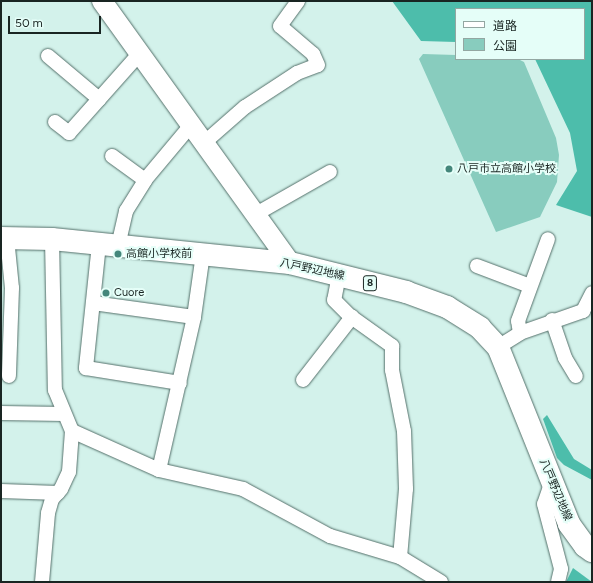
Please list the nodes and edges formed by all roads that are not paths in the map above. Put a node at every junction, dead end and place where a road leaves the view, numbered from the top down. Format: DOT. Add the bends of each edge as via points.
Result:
graph roads {
  1 [pos="102,1"];
  2 [pos="298,1"];
  3 [pos="140,53"];
  4 [pos="48,56"];
  5 [pos="100,98"];
  6 [pos="55,122"];
  7 [pos="192,124"];
  8 [pos="206,142"];
  9 [pos="112,156"];
  10 [pos="330,172"];
  11 [pos="145,180"];
  12 [pos="256,214"];
  13 [pos="4,238"];
  14 [pos="52,239"];
  15 [pos="548,239"];
  16 [pos="108,245"];
  17 [pos="203,254"];
  18 [pos="290,264"];
  19 [pos="478,266"];
  20 [pos="339,276"];
  21 [pos="530,286"];
  22 [pos="592,293"];
  23 [pos="93,303"];
  24 [pos="194,317"];
  25 [pos="352,317"];
  26 [pos="552,320"];
  27 [pos="520,332"];
  28 [pos="498,347"];
  29 [pos="10,376"];
  30 [pos="576,376"];
  31 [pos="304,380"];
  32 [pos="180,383"];
  33 [pos="1,414"];
  34 [pos="64,414"];
  35 [pos="72,431"];
  36 [pos="159,470"];
  37 [pos="551,484"];
  38 [pos="1,491"];
  39 [pos="58,493"];
  40 [pos="592,551"];
  41 [pos="400,557"];
  42 [pos="42,582"];
  43 [pos="441,582"];
  44 [pos="558,582"];
  1 -- 3 [label="street"];
  2 -- 8 [label="street" via="280,26 313,54 318,65 296,73 245,107"];
  3 -- 5 [label="street"];
  3 -- 7 [label="street"];
  4 -- 5 [label="street"];
  5 -- 6 [label="street" via="69,133"];
  7 -- 8 [label="street"];
  7 -- 11 [label="street"];
  8 -- 12 [label="street"];
  9 -- 11 [label="street"];
  10 -- 12 [label="street"];
  11 -- 16 [label="street"];
  12 -- 18 [label="street"];
  13 -- 14 [label="main road, 八戸野辺地線 / 8"];
  13 -- 29 [label="street" via="12,288"];
  14 -- 16 [label="main road, 八戸野辺地線 / 8"];
  14 -- 34 [label="street" via="55,390"];
  15 -- 21 [label="street"];
  16 -- 17 [label="main road, 八戸野辺地線 / 8"];
  16 -- 23 [label="street"];
  17 -- 18 [label="main road, 八戸野辺地線 / 8"];
  17 -- 24 [label="street"];
  18 -- 20 [label="main road, 八戸野辺地線 / 8"];
  19 -- 21 [label="street"];
  20 -- 25 [label="street" via="334,300"];
  20 -- 28 [label="main road, 八戸野辺地線 / 8" via="406,292 447,307 480,328"];
  21 -- 27 [label="street" via="518,321"];
  22 -- 26 [label="street" via="582,311"];
  23 -- 24 [label="street"];
  23 -- 32 [label="street" via="86,368"];
  24 -- 32 [label="street"];
  25 -- 31 [label="street"];
  25 -- 41 [label="street" via="392,346 392,370 404,431 406,489"];
  26 -- 27 [label="street"];
  26 -- 30 [label="street" via="565,358"];
  27 -- 28 [label="street"];
  28 -- 37 [label="main road, 八戸野辺地線 / 8" via="522,401"];
  32 -- 36 [label="street"];
  33 -- 34 [label="street"];
  34 -- 35 [label="street"];
  35 -- 36 [label="street"];
  35 -- 39 [label="street" via="69,472"];
  36 -- 41 [label="street" via="244,489 330,536"];
  37 -- 40 [label="main road, 八戸野辺地線 / 8" via="569,524 585,546"];
  37 -- 44 [label="street" via="544,504 561,568"];
  38 -- 39 [label="street"];
  39 -- 42 [label="street" via="52,499 48,513"];
  41 -- 43 [label="street"];
}
